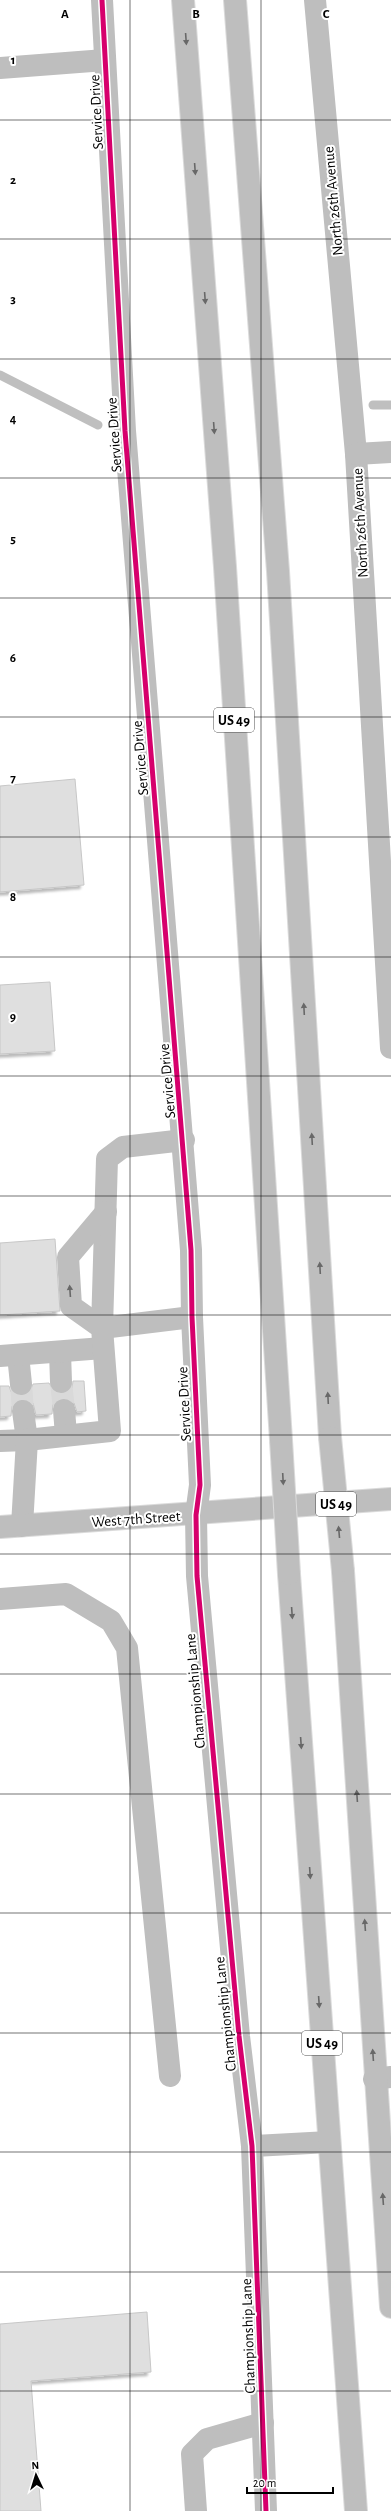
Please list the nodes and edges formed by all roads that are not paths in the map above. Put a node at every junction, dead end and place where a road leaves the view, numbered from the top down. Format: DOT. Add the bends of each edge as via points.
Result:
graph roads {
  1 [pos="102,0"];
  2 [pos="183,0"];
  3 [pos="235,0"];
  4 [pos="315,0"];
  5 [pos="105,60"];
  6 [pos="0,68"];
  7 [pos="391,452"];
  8 [pos="356,454"];
  9 [pos="391,1048"];
  10 [pos="184,1140"];
  11 [pos="106,1212"];
  12 [pos="192,1317"];
  13 [pos="103,1338"];
  14 [pos="60,1352"];
  15 [pos="9,1355"];
  16 [pos="61,1382"];
  17 [pos="21,1384"];
  18 [pos="64,1410"];
  19 [pos="23,1412"];
  20 [pos="66,1435"];
  21 [pos="28,1440"];
  22 [pos="0,1441"];
  23 [pos="391,1499"];
  24 [pos="196,1515"];
  25 [pos="22,1526"];
  26 [pos="0,1527"];
  27 [pos="0,1599"];
  28 [pos="170,2076"];
  29 [pos="383,2078"];
  30 [pos="329,2142"];
  31 [pos="252,2146"];
  32 [pos="391,2307"];
  33 [pos="263,2423"];
  34 [pos="196,2511"];
  35 [pos="266,2511"];
  36 [pos="356,2511"];
  1 -- 5 [label="main road, Service Drive"];
  2 -- 30 [label="main road, US 49, one-way, bridge" via="224,559 289,1574"];
  29 -- 3 [label="main road, US 49, one-way, bridge" via="330,1437 278,571"];
  4 -- 8 [label="main road, North 26th Avenue"];
  5 -- 6 [label="main road"];
  5 -- 10 [label="main road, Service Drive" via="125,431"];
  7 -- 8 [label="main road"];
  8 -- 9 [label="main road, North 26th Avenue"];
  10 -- 11 [label="main road" via="123,1147 107,1159"];
  10 -- 12 [label="main road, Service Drive" via="191,1250"];
  11 -- 13 [label="main road"];
  13 -- 11 [label="main road, one-way" via="71,1306 68,1256"];
  12 -- 13 [label="main road"];
  12 -- 24 [label="main road, Service Drive" via="200,1485"];
  13 -- 14 [label="main road"];
  13 -- 20 [label="main road" via="110,1431"];
  14 -- 15 [label="main road"];
  14 -- 16 [label="main road"];
  15 -- 17 [label="main road"];
  18 -- 20 [label="main road"];
  19 -- 21 [label="main road"];
  20 -- 21 [label="main road"];
  21 -- 22 [label="main road"];
  21 -- 25 [label="main road"];
  23 -- 24 [label="main road, West 7th Street"];
  24 -- 25 [label="main road, West 7th Street"];
  24 -- 31 [label="main road, Championship Lane" via="198,1592 239,2036"];
  25 -- 26 [label="main road, West 7th Street"];
  27 -- 28 [label="main road" via="66,1594 112,1621 127,1648"];
  32 -- 29 [label="main road, US 49, one-way"];
  30 -- 31 [label="main road"];
  30 -- 36 [label="main road, US 49"];
  31 -- 33 [label="main road, Championship Lane"];
  33 -- 34 [label="main road" via="207,2439 192,2454"];
  33 -- 35 [label="main road, Championship Lane"];
}
